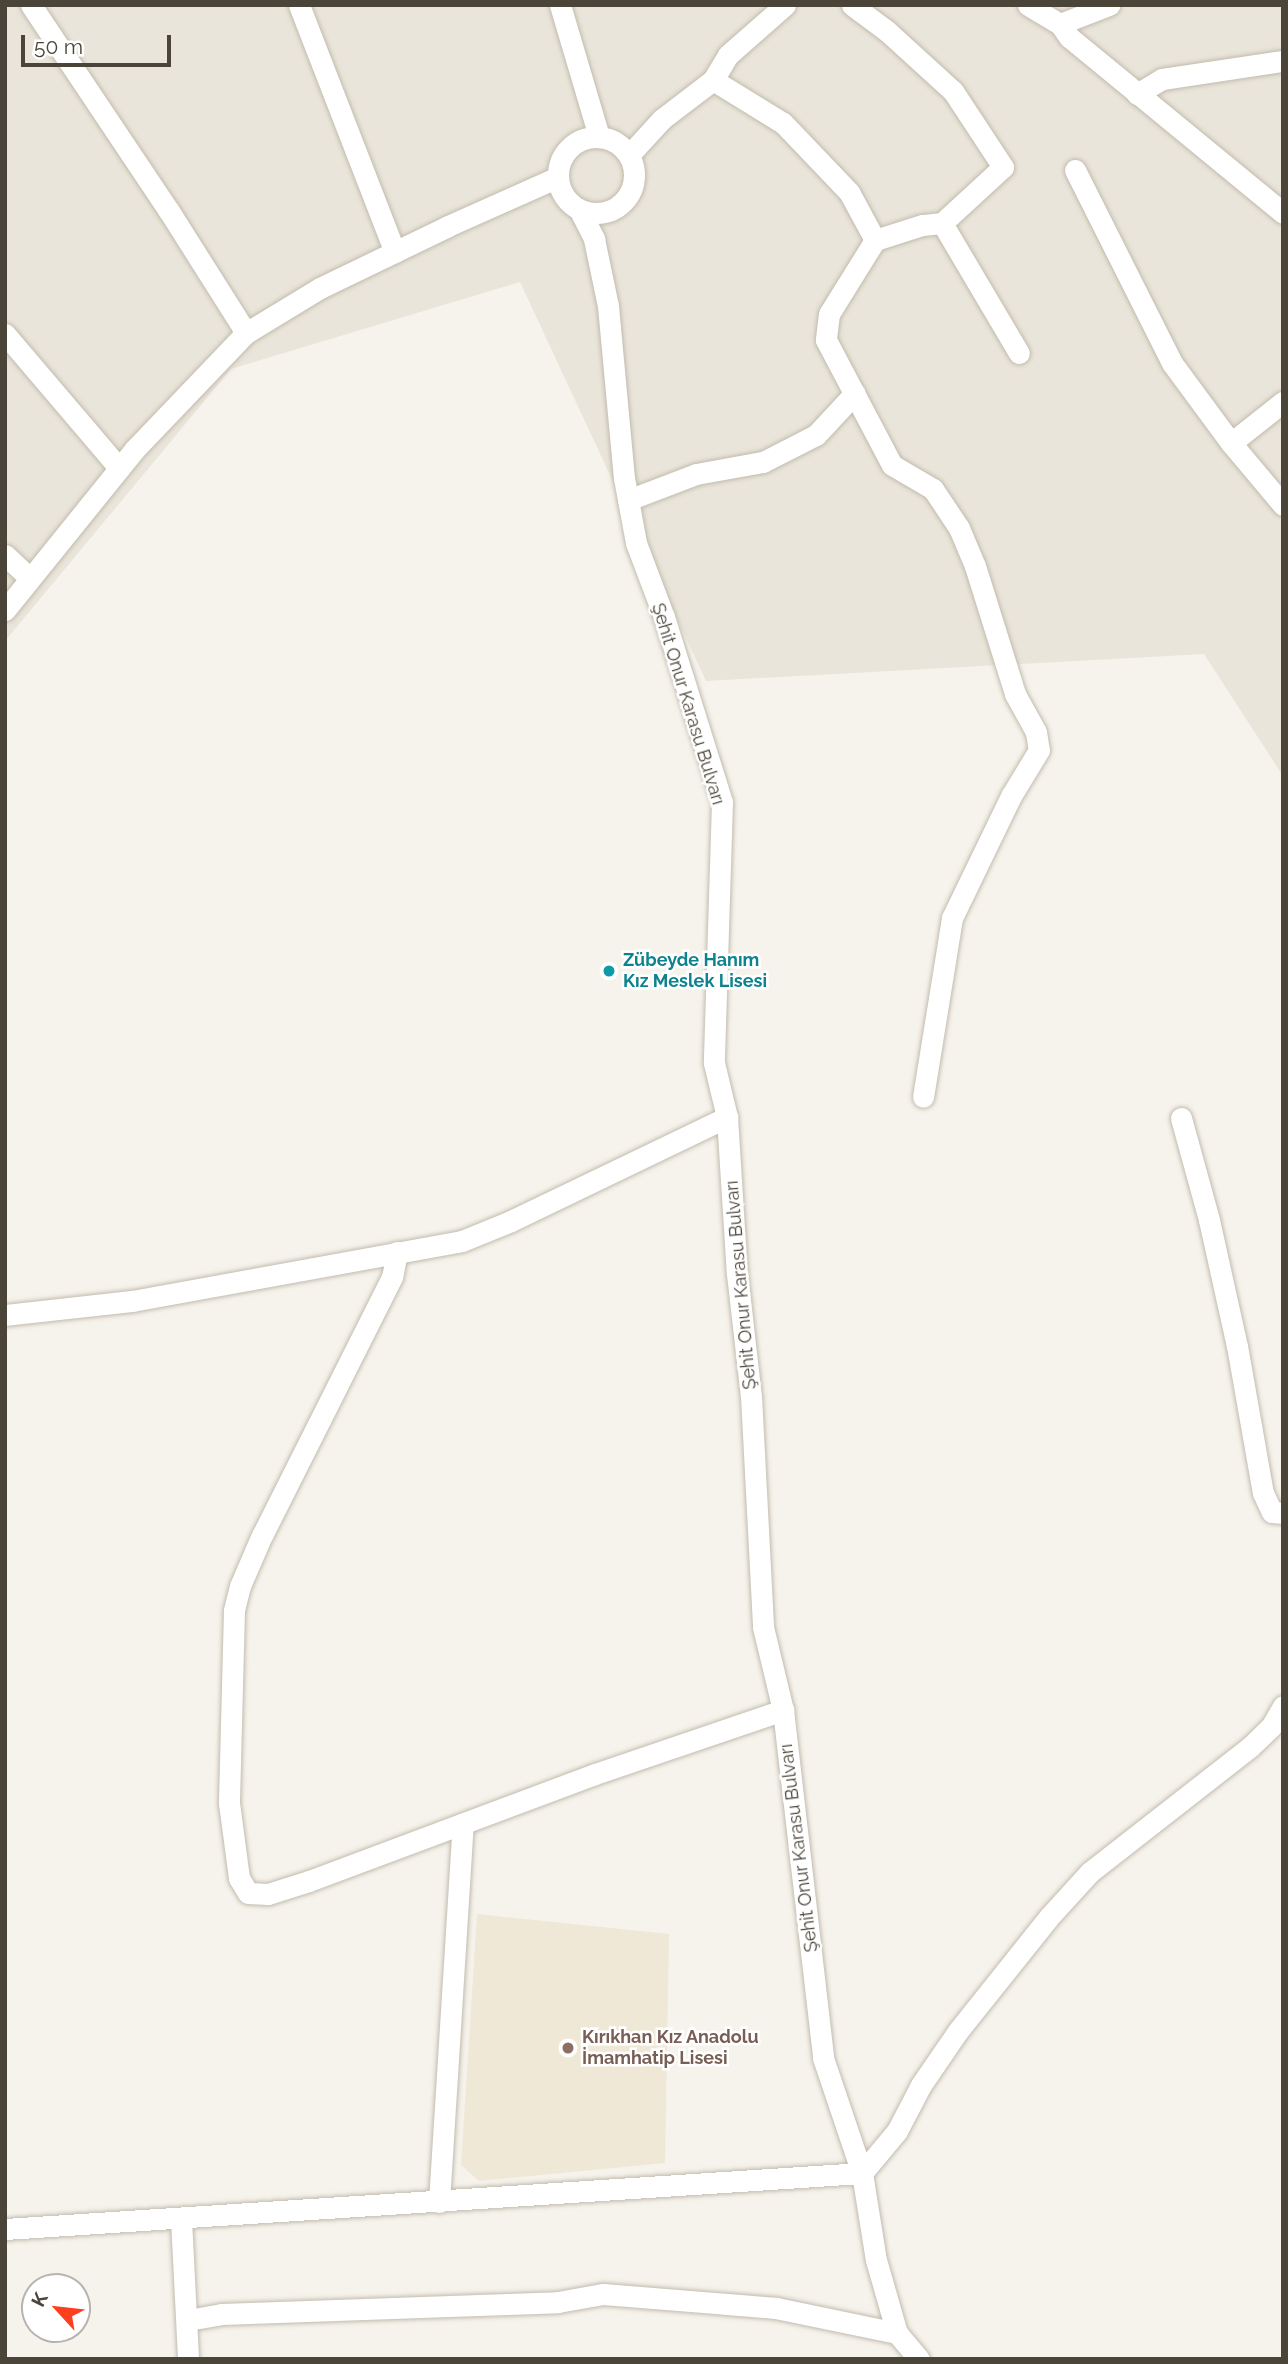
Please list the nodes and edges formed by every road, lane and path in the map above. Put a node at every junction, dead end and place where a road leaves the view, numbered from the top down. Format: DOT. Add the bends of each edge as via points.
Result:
graph roads {
  1 [pos="31,5"];
  2 [pos="299,5"];
  3 [pos="559,5"];
  4 [pos="785,5"];
  5 [pos="852,5"];
  6 [pos="1028,5"];
  7 [pos="1108,5"];
  8 [pos="1060,24"];
  9 [pos="1283,61"];
  10 [pos="713,80"];
  11 [pos="1137,94"];
  12 [pos="599,137"];
  13 [pos="629,155"];
  14 [pos="1075,170"];
  15 [pos="558,177"];
  16 [pos="579,209"];
  17 [pos="1283,213"];
  18 [pos="942,223"];
  19 [pos="875,240"];
  20 [pos="395,252"];
  21 [pos="246,333"];
  22 [pos="5,334"];
  23 [pos="1018,353"];
  24 [pos="855,393"];
  25 [pos="1283,402"];
  26 [pos="1231,443"];
  27 [pos="119,468"];
  28 [pos="628,500"];
  29 [pos="1283,505"];
  30 [pos="5,555"];
  31 [pos="30,578"];
  32 [pos="5,610"];
  33 [pos="923,1097"];
  34 [pos="727,1117"];
  35 [pos="1181,1118"];
  36 [pos="397,1252"];
  37 [pos="5,1315"];
  38 [pos="1283,1513"];
  39 [pos="1283,1706"];
  40 [pos="783,1710"];
  41 [pos="463,1824"];
  42 [pos="862,2173"];
  43 [pos="439,2202"];
  44 [pos="181,2219"];
  45 [pos="5,2229"];
  46 [pos="188,2320"];
  47 [pos="897,2333"];
  48 [pos="188,2359"];
  49 [pos="919,2359"];
  1 -- 21 [label="street"];
  2 -- 20 [label="street"];
  3 -- 12 [label="street"];
  4 -- 10 [label="street" via="728,55"];
  5 -- 18 [label="street" via="953,91 1003,167"];
  6 -- 8 [label="street"];
  7 -- 8 [label="street"];
  8 -- 11 [label="street" via="1069,37"];
  9 -- 11 [label="street" via="1162,79"];
  10 -- 13 [label="street" via="662,119"];
  10 -- 19 [label="street" via="783,123 849,192"];
  11 -- 17 [label="street"];
  12 -- 13 [label="street" via="621,145"];
  12 -- 15 [label="street" via="575,143 565,152"];
  13 -- 16 [label="street" via="634,177 625,200 605,212"];
  14 -- 26 [label="street" via="1172,363"];
  15 -- 16 [label="street, Şehit Onur Karasu Bulvarı" via="569,201"];
  15 -- 20 [label="street"];
  16 -- 28 [label="street, Şehit Onur Karasu Bulvarı" via="594,239 608,306"];
  18 -- 19 [label="street"];
  18 -- 23 [label="street"];
  19 -- 24 [label="street" via="828,314 826,340"];
  20 -- 21 [label="street" via="320,288"];
  21 -- 27 [label="street"];
  22 -- 27 [label="street"];
  24 -- 28 [label="street" via="817,435 773,456 696,474"];
  24 -- 33 [label="street" via="892,465 933,489 958,528 1039,750 1011,796 952,918"];
  25 -- 26 [label="street"];
  26 -- 29 [label="street"];
  27 -- 31 [label="street"];
  28 -- 34 [label="street, Şehit Onur Karasu Bulvarı" via="636,543 722,802 714,1062"];
  30 -- 31 [label="street"];
  31 -- 32 [label="street"];
  34 -- 36 [label="street" via="511,1221 461,1241"];
  34 -- 40 [label="street, Şehit Onur Karasu Bulvarı" via="751,1396 763,1627"];
  35 -- 38 [label="street" via="1237,1346 1264,1493 1272,1512"];
  36 -- 37 [label="street" via="132,1301"];
  36 -- 41 [label="street" via="392,1277 240,1586 233,1638 229,1803 239,1878 248,1893 268,1894"];
  39 -- 42 [label="street" via="1271,1727 1250,1747 1090,1872 1049,1917 957,2031 897,2131"];
  40 -- 41 [label="street"];
  40 -- 42 [label="street, Şehit Onur Karasu Bulvarı" via="823,2058"];
  41 -- 43 [label="street"];
  42 -- 43 [label="street"];
  42 -- 47 [label="street, Şehit Onur Karasu Bulvarı" via="876,2260"];
  43 -- 44 [label="street"];
  44 -- 45 [label="street"];
  44 -- 46 [label="street"];
  46 -- 47 [label="street" via="221,2314 558,2302 603,2294 776,2308"];
  46 -- 48 [label="street"];
  47 -- 49 [label="street, Şehit Onur Karasu Bulvarı"];
}
